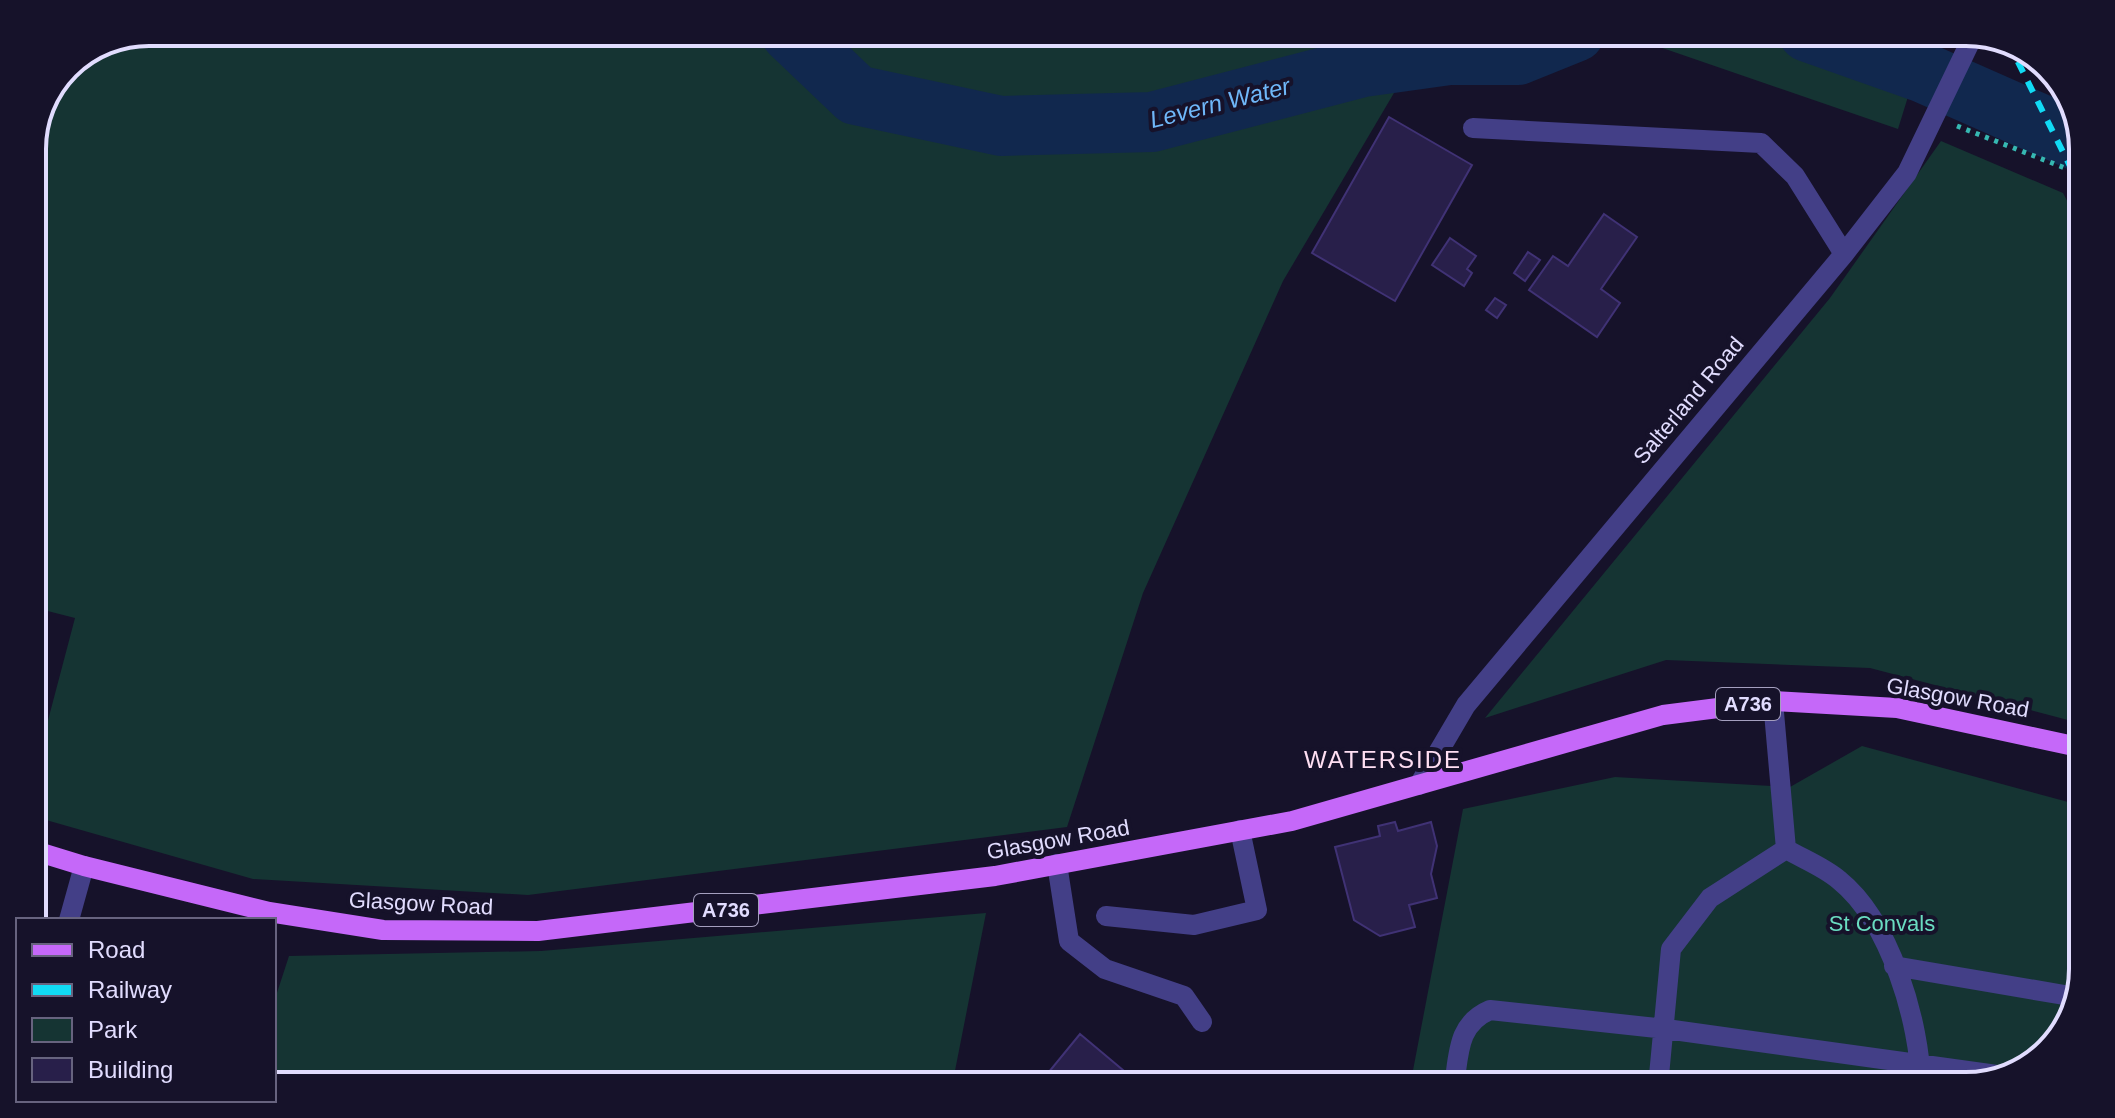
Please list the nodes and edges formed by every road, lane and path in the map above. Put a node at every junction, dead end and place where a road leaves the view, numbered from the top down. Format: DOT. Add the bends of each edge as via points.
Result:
graph roads {
  1 [pos="1968,46"];
  2 [pos="1938,108"];
  3 [pos="1473,128"];
  4 [pos="2069,169"];
  5 [pos="1844,254"];
  6 [pos="1773,701"];
  7 [pos="2069,745"];
  8 [pos="1419,785"];
  9 [pos="1240,830"];
  10 [pos="1786,849"];
  11 [pos="46,854"];
  12 [pos="1057,864"];
  13 [pos="84,866"];
  14 [pos="1106,916"];
  15 [pos="70,918"];
  16 [pos="1894,966"];
  17 [pos="2066,995"];
  18 [pos="1202,1022"];
  19 [pos="1666,1029"];
  20 [pos="1919,1065"];
  21 [pos="1456,1072"];
  22 [pos="1660,1072"];
  23 [pos="1920,1072"];
  24 [pos="1971,1072"];
  1 -- 2 [label="street, Salterland Road"];
  2 -- 4 [label="path"];
  2 -- 5 [label="street, Salterland Road" via="1907,173"];
  3 -- 5 [label="street" via="1761,143 1795,176"];
  5 -- 8 [label="street, Salterland Road" via="1466,705"];
  6 -- 7 [label="main road, Glasgow Road / A736" via="1897,708"];
  6 -- 8 [label="main road, Glasgow Road / A736" via="1663,715"];
  6 -- 10 [label="street"];
  8 -- 9 [label="main road, Glasgow Road / A736"];
  9 -- 12 [label="main road, Glasgow Road / A736"];
  9 -- 14 [label="street" via="1257,910 1194,925"];
  10 -- 16 [label="street" via="1840,880 1884,935"];
  10 -- 19 [label="street" via="1710,898 1671,949"];
  11 -- 13 [label="main road, Glasgow Road / A736"];
  12 -- 13 [label="main road, Glasgow Road / A736" via="538,931 383,930 269,912"];
  12 -- 18 [label="street" via="1069,941 1105,969 1184,996"];
  13 -- 15 [label="street"];
  16 -- 17 [label="street"];
  16 -- 20 [label="street"];
  19 -- 20 [label="street"];
  19 -- 21 [label="street" via="1490,1010 1474,1017 1462,1033"];
  19 -- 22 [label="street"];
  20 -- 23 [label="street"];
  20 -- 24 [label="street"];
}
